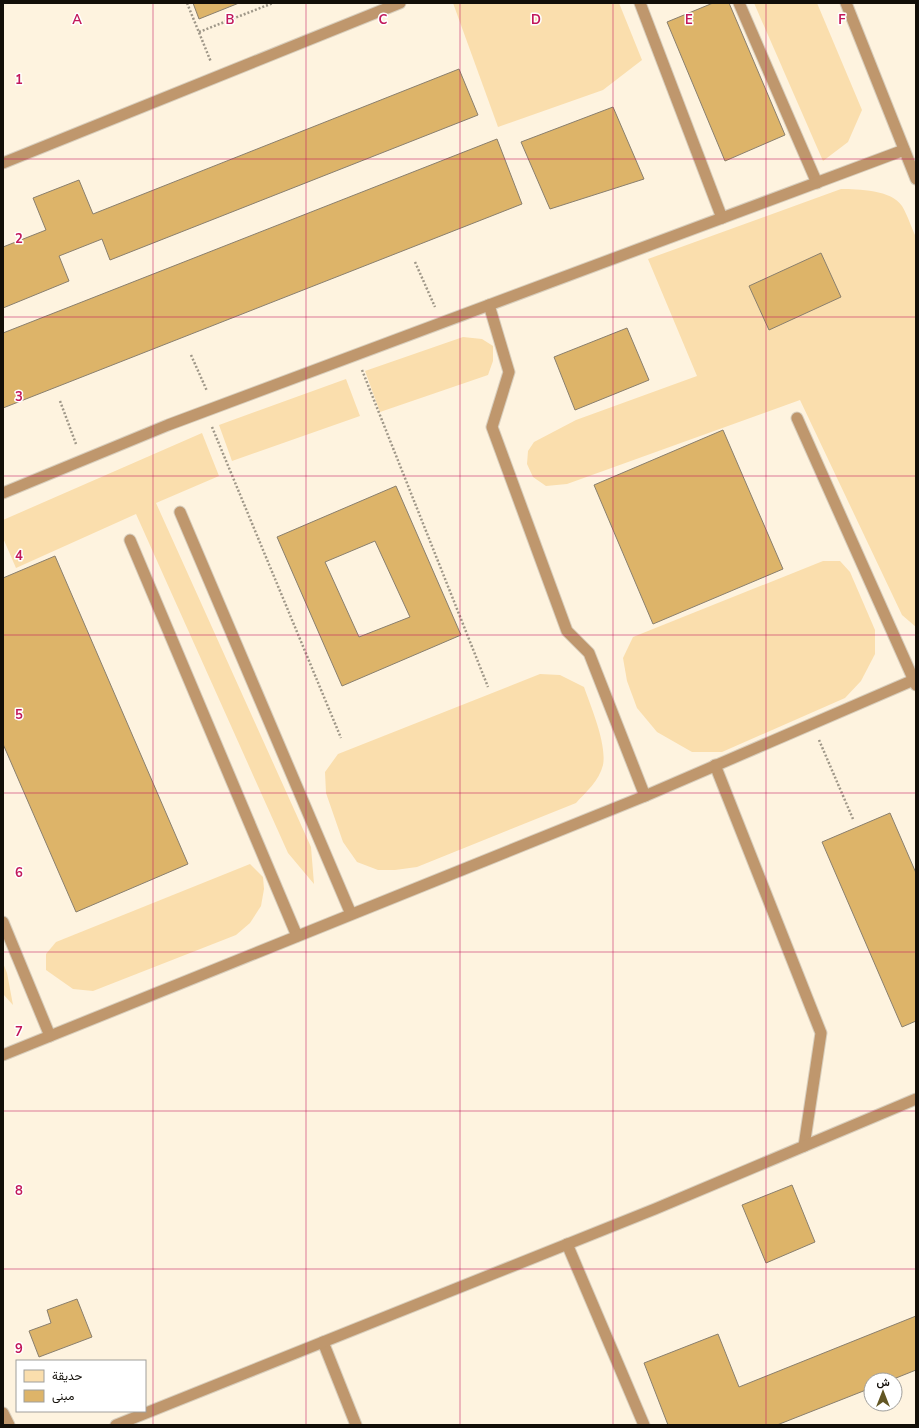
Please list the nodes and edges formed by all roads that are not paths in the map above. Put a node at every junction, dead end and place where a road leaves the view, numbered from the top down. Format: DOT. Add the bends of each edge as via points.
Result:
graph roads {
  1 [pos="400,3"];
  2 [pos="640,3"];
  3 [pos="739,3"];
  4 [pos="846,3"];
  5 [pos="904,150"];
  6 [pos="3,163"];
  7 [pos="916,179"];
  8 [pos="817,183"];
  9 [pos="722,218"];
  10 [pos="489,305"];
  11 [pos="797,418"];
  12 [pos="3,493"];
  13 [pos="180,512"];
  14 [pos="130,540"];
  15 [pos="915,681"];
  16 [pos="715,766"];
  17 [pos="645,796"];
  18 [pos="351,914"];
  19 [pos="3,922"];
  20 [pos="297,936"];
  21 [pos="50,1036"];
  22 [pos="3,1055"];
  23 [pos="916,1099"];
  24 [pos="804,1146"];
  25 [pos="567,1244"];
  26 [pos="323,1342"];
  27 [pos="3,1413"];
  28 [pos="9,1425"];
  29 [pos="116,1425"];
  30 [pos="356,1425"];
  31 [pos="644,1425"];
  1 -- 6 [label="lane"];
  2 -- 9 [label="lane"];
  3 -- 8 [label="lane"];
  4 -- 5 [label="lane"];
  5 -- 7 [label="lane"];
  5 -- 8 [label="lane"];
  8 -- 9 [label="lane"];
  9 -- 10 [label="lane"];
  10 -- 12 [label="lane" via="168,425"];
  10 -- 17 [label="lane" via="509,372 492,427 567,631 589,653"];
  11 -- 15 [label="lane"];
  13 -- 18 [label="lane"];
  14 -- 20 [label="lane"];
  15 -- 16 [label="lane"];
  16 -- 17 [label="lane"];
  16 -- 24 [label="lane" via="821,1033"];
  17 -- 18 [label="lane"];
  18 -- 20 [label="lane"];
  19 -- 21 [label="lane"];
  20 -- 21 [label="lane"];
  21 -- 22 [label="lane"];
  23 -- 24 [label="lane"];
  24 -- 25 [label="lane"];
  25 -- 26 [label="lane"];
  25 -- 31 [label="lane"];
  26 -- 29 [label="lane"];
  26 -- 30 [label="lane"];
  27 -- 28 [label="lane"];
}
